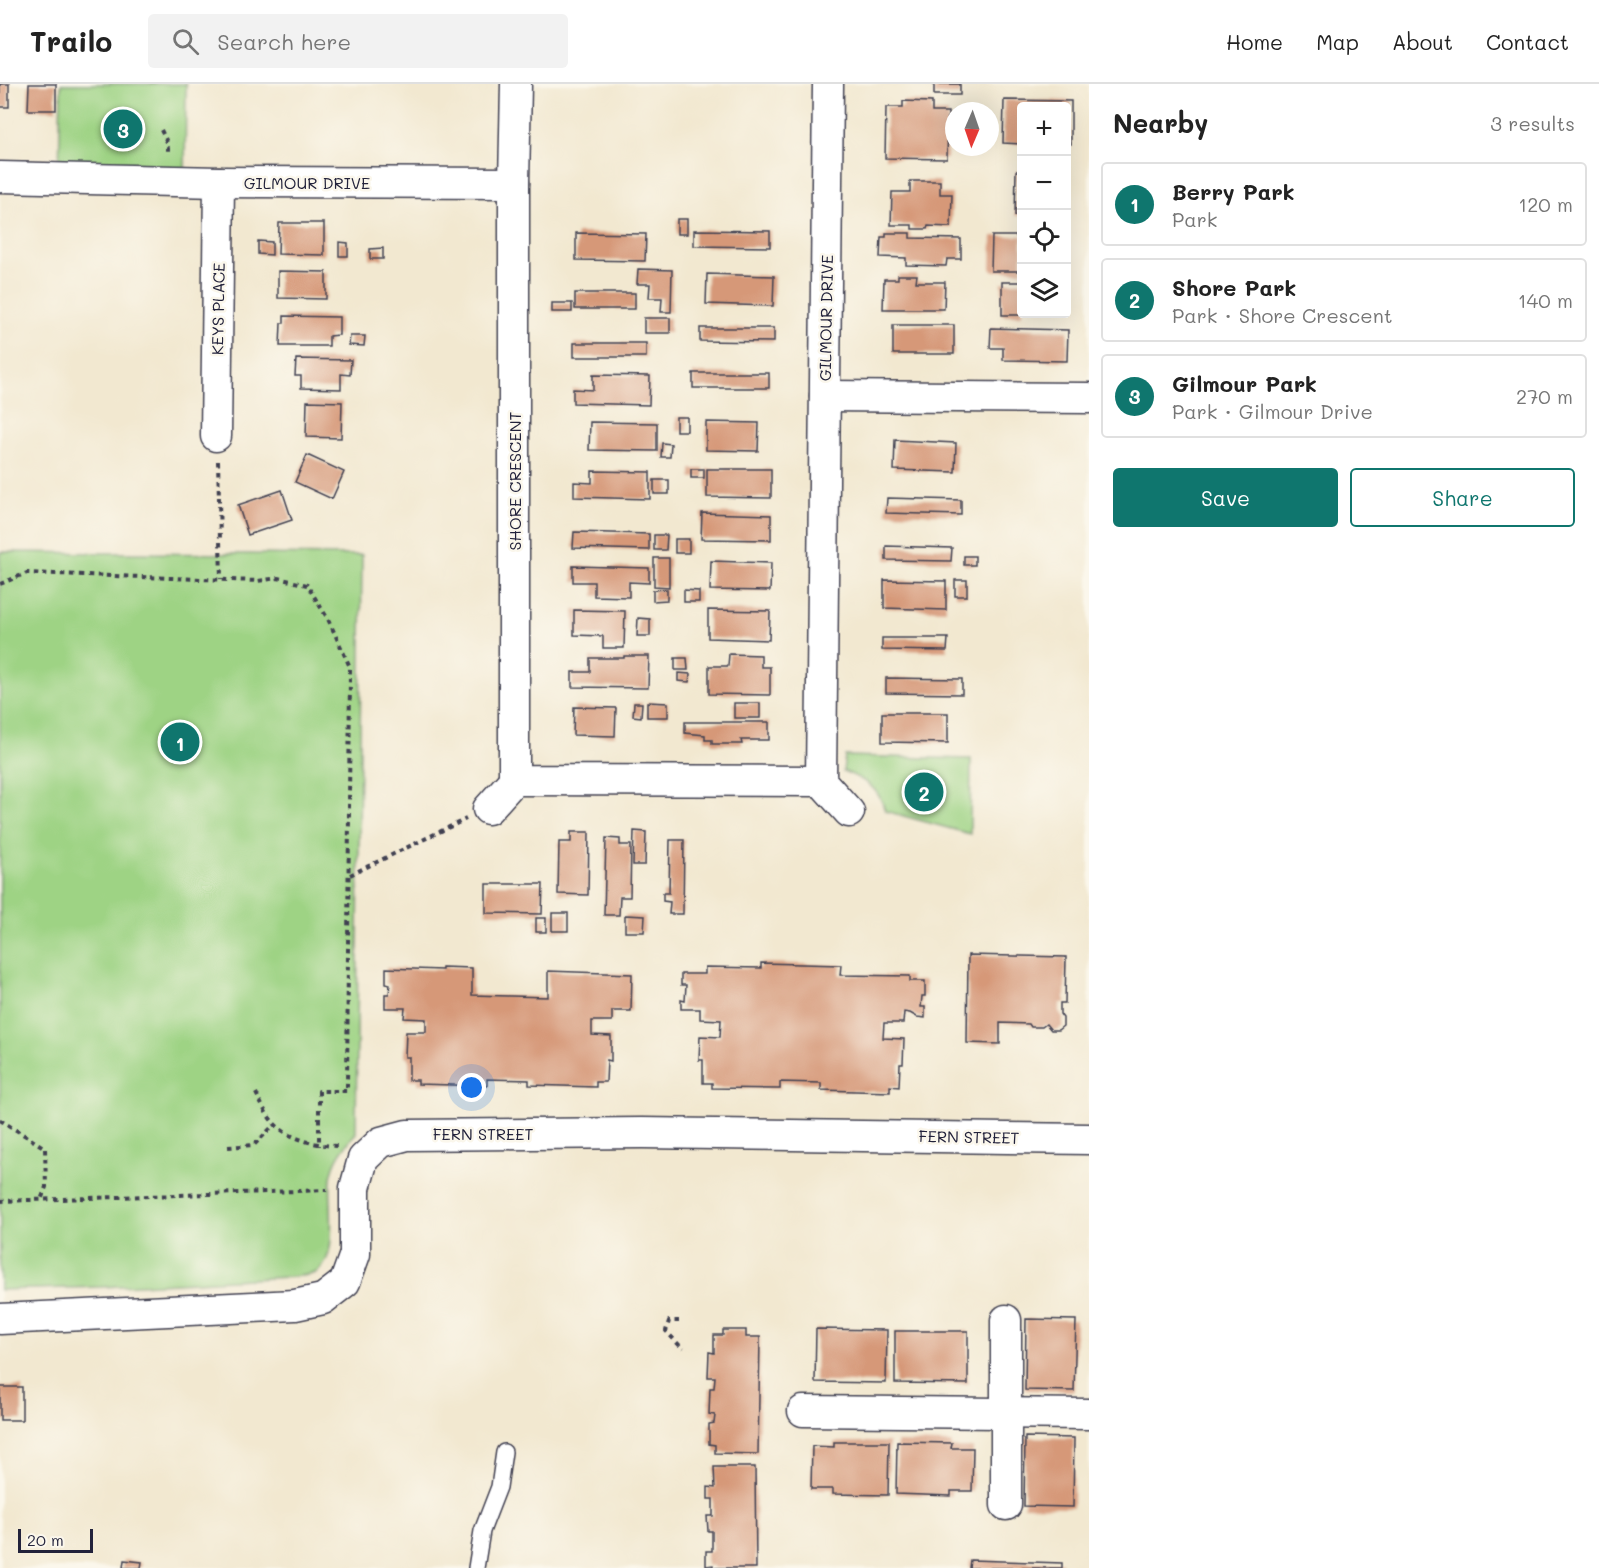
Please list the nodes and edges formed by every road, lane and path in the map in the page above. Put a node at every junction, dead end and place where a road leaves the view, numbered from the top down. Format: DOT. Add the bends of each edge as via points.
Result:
graph roads {
  1 [pos="516,84"];
  2 [pos="828,84"];
  3 [pos="0,177"];
  4 [pos="219,183"];
  5 [pos="514,183"];
  6 [pos="825,396"];
  7 [pos="1089,398"];
  8 [pos="216,436"];
  9 [pos="221,579"];
  10 [pos="0,584"];
  11 [pos="514,780"];
  12 [pos="821,781"];
  13 [pos="488,809"];
  14 [pos="849,812"];
  15 [pos="350,875"];
  16 [pos="256,1093"];
  17 [pos="0,1120"];
  18 [pos="274,1125"];
  19 [pos="1089,1139"];
  20 [pos="319,1146"];
  21 [pos="228,1147"];
  22 [pos="363,1159"];
  23 [pos="355,1188"];
  24 [pos="41,1200"];
  25 [pos="0,1201"];
  26 [pos="0,1319"];
  27 [pos="1006,1320"];
  28 [pos="679,1321"];
  29 [pos="682,1349"];
  30 [pos="803,1411"];
  31 [pos="1006,1413"];
  32 [pos="1089,1414"];
  33 [pos="504,1452"];
  34 [pos="1006,1504"];
  35 [pos="476,1568"];
  1 -- 5 [label="street"];
  2 -- 6 [label="street, GILMOUR DRIVE"];
  3 -- 4 [label="street, GILMOUR DRIVE"];
  4 -- 5 [label="street, GILMOUR DRIVE"];
  4 -- 8 [label="street, KEYS PLACE"];
  5 -- 11 [label="street, SHORE CRESCENT"];
  6 -- 7 [label="street, GILMOUR DRIVE"];
  6 -- 12 [label="street"];
  8 -- 9 [label="path"];
  9 -- 10 [label="path" via="27,573"];
  9 -- 15 [label="path" via="278,578 307,585 350,667"];
  11 -- 12 [label="street"];
  11 -- 13 [label="street"];
  12 -- 14 [label="street"];
  13 -- 15 [label="path"];
  15 -- 20 [label="path" via="347,1091 319,1091"];
  16 -- 18 [label="path"];
  17 -- 24 [label="path" via="45,1148 46,1187"];
  18 -- 20 [label="path"];
  18 -- 21 [label="path" via="254,1145"];
  19 -- 22 [label="street, FERN STREET" via="642,1133 407,1135 381,1142"];
  20 -- 22 [label="path" via="345,1146"];
  22 -- 23 [label="street"];
  23 -- 24 [label="path"];
  23 -- 26 [label="street" via="356,1254 345,1282 323,1299 295,1305"];
  24 -- 25 [label="path"];
  27 -- 31 [label="street"];
  28 -- 29 [label="path" via="669,1321 666,1331"];
  30 -- 31 [label="street"];
  31 -- 32 [label="street"];
  31 -- 34 [label="street"];
  33 -- 35 [label="lane" via="499,1487 482,1531"];
}
